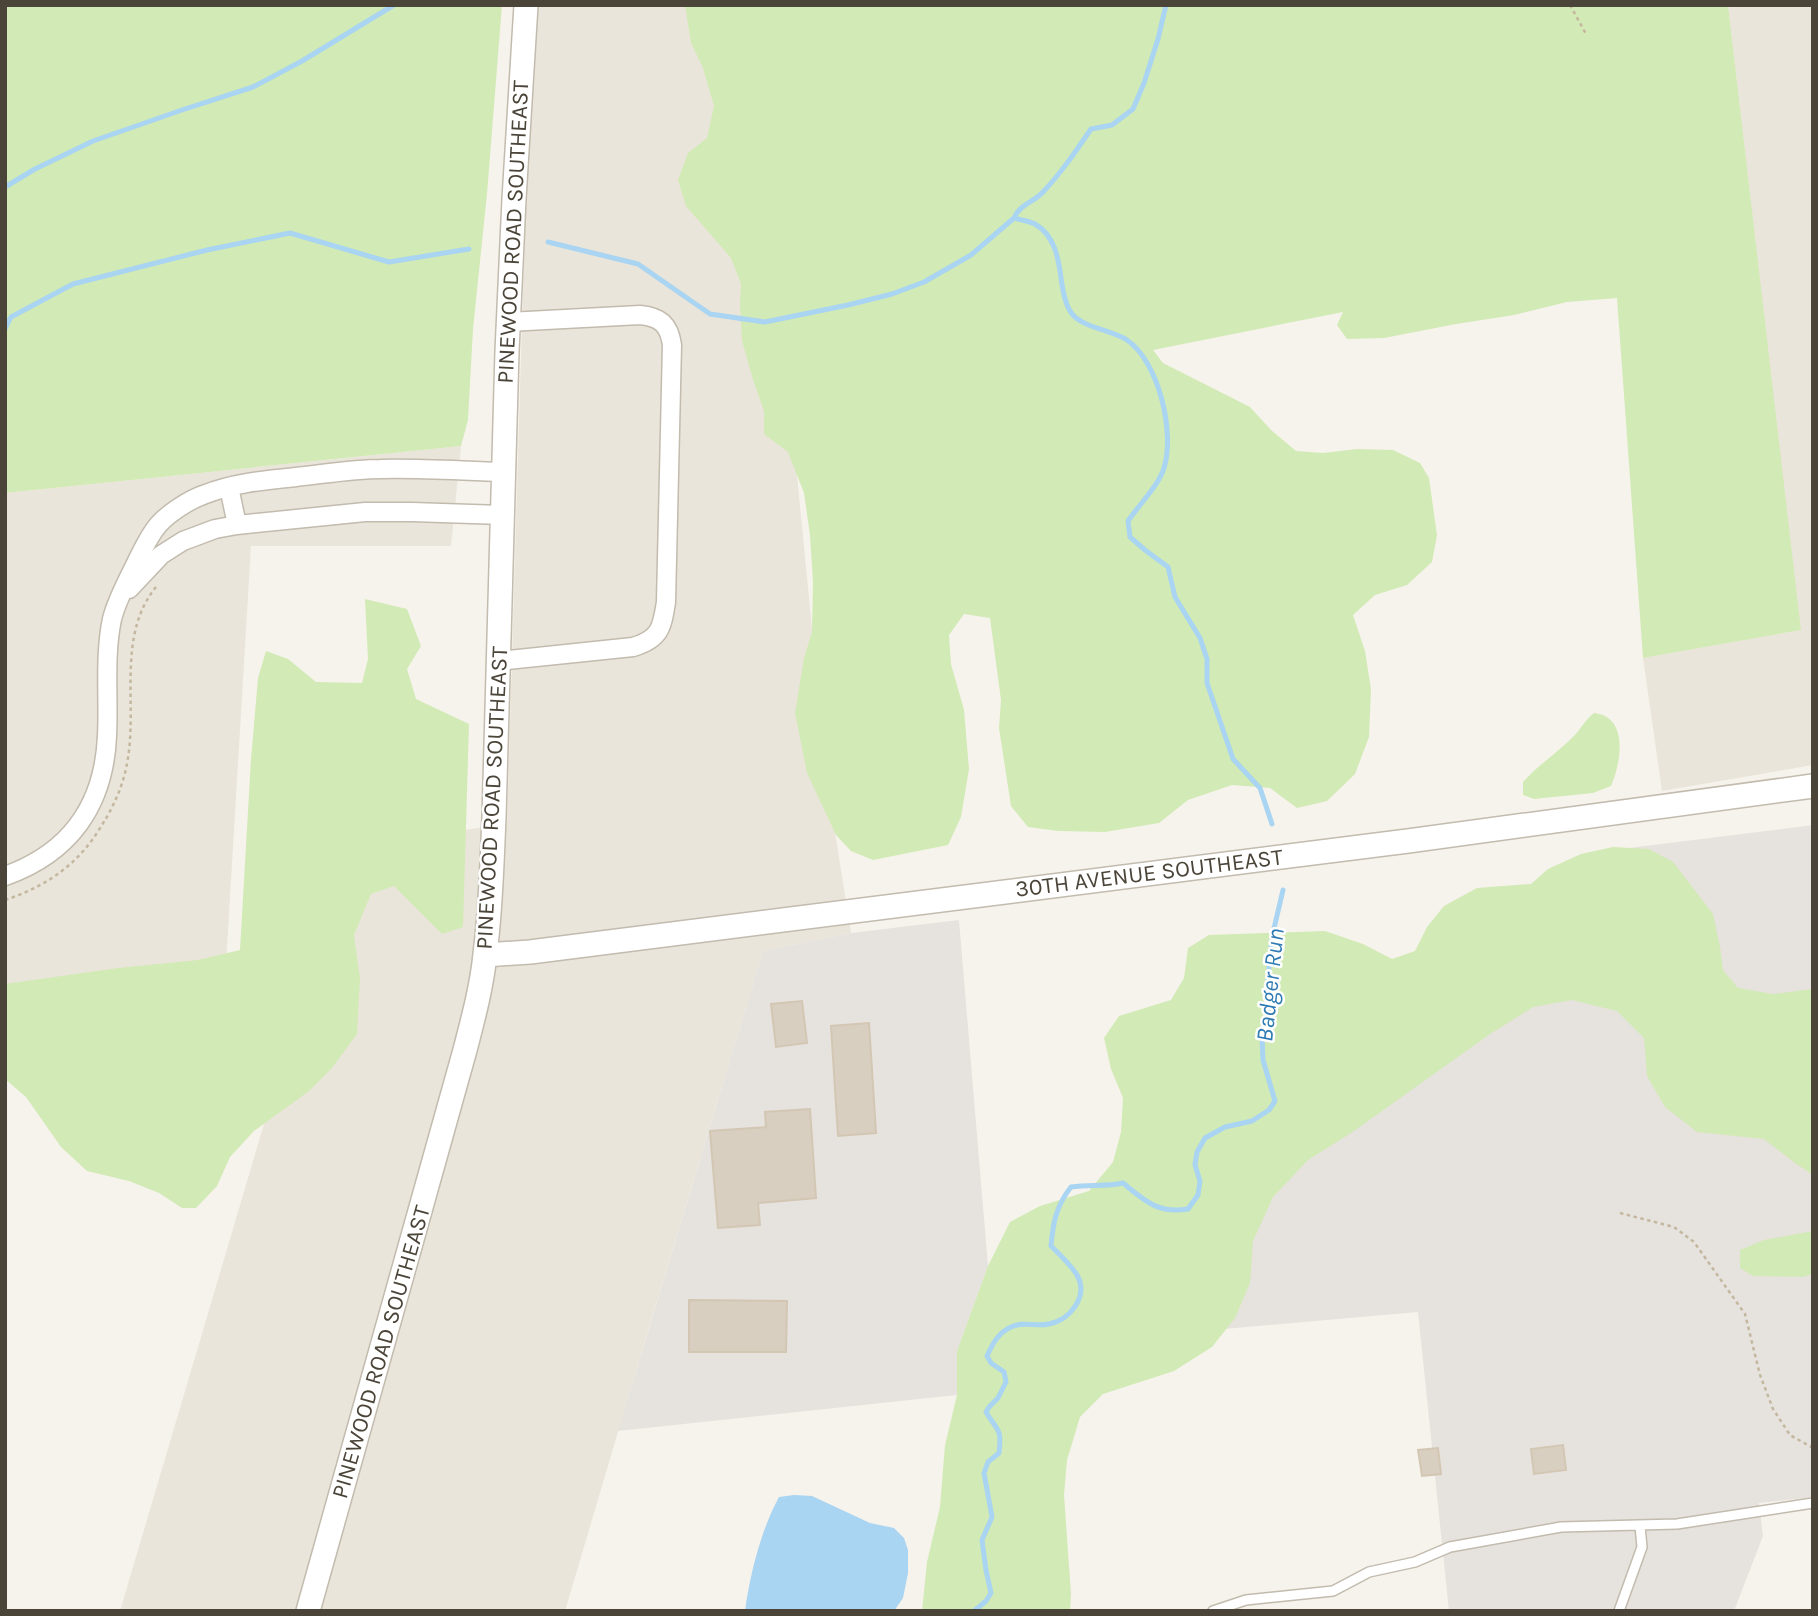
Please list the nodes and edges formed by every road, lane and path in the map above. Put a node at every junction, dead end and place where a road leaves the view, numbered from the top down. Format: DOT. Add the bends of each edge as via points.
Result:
graph roads {
  1 [pos="526,5"];
  2 [pos="1570,5"];
  3 [pos="1586,34"];
  4 [pos="509,322"];
  5 [pos="503,472"];
  6 [pos="229,487"];
  7 [pos="502,515"];
  8 [pos="237,525"];
  9 [pos="157,586"];
  10 [pos="117,602"];
  11 [pos="498,661"];
  12 [pos="1813,786"];
  13 [pos="5,876"];
  14 [pos="5,900"];
  15 [pos="485,955"];
  16 [pos="1620,1213"];
  17 [pos="1813,1448"];
  18 [pos="1813,1503"];
  19 [pos="1640,1526"];
  20 [pos="308,1611"];
  21 [pos="1213,1611"];
  22 [pos="1619,1611"];
  1 -- 4 [label="street, PINEWOOD ROAD SOUTHEAST"];
  2 -- 3 [label="path"];
  4 -- 5 [label="street, PINEWOOD ROAD SOUTHEAST"];
  4 -- 11 [label="street" via="640,315 659,320 670,333 666,602 661,628 643,644"];
  5 -- 6 [label="street" via="380,469"];
  5 -- 7 [label="street, PINEWOOD ROAD SOUTHEAST"];
  6 -- 8 [label="street"];
  6 -- 10 [label="street" via="187,503 159,524"];
  7 -- 8 [label="street" via="391,511"];
  7 -- 11 [label="street, PINEWOOD ROAD SOUTHEAST"];
  8 -- 10 [label="street" via="190,538 161,555"];
  9 -- 14 [label="path" via="139,616 132,641 128,756 115,805 88,847 66,869 45,884"];
  10 -- 13 [label="street" via="108,660 106,752 96,795 68,838 48,855"];
  11 -- 15 [label="street, PINEWOOD ROAD SOUTHEAST"];
  12 -- 15 [label="street, 30TH AVENUE SOUTHEAST" via="530,953"];
  15 -- 20 [label="street, PINEWOOD ROAD SOUTHEAST" via="465,1050"];
  16 -- 17 [label="path" via="1674,1227 1695,1242 1745,1314 1773,1409 1790,1435"];
  18 -- 19 [label="lane"];
  19 -- 21 [label="lane" via="1561,1527 1450,1547 1415,1562 1369,1572 1333,1591 1246,1600"];
  19 -- 22 [label="lane" via="1642,1547"];
}
